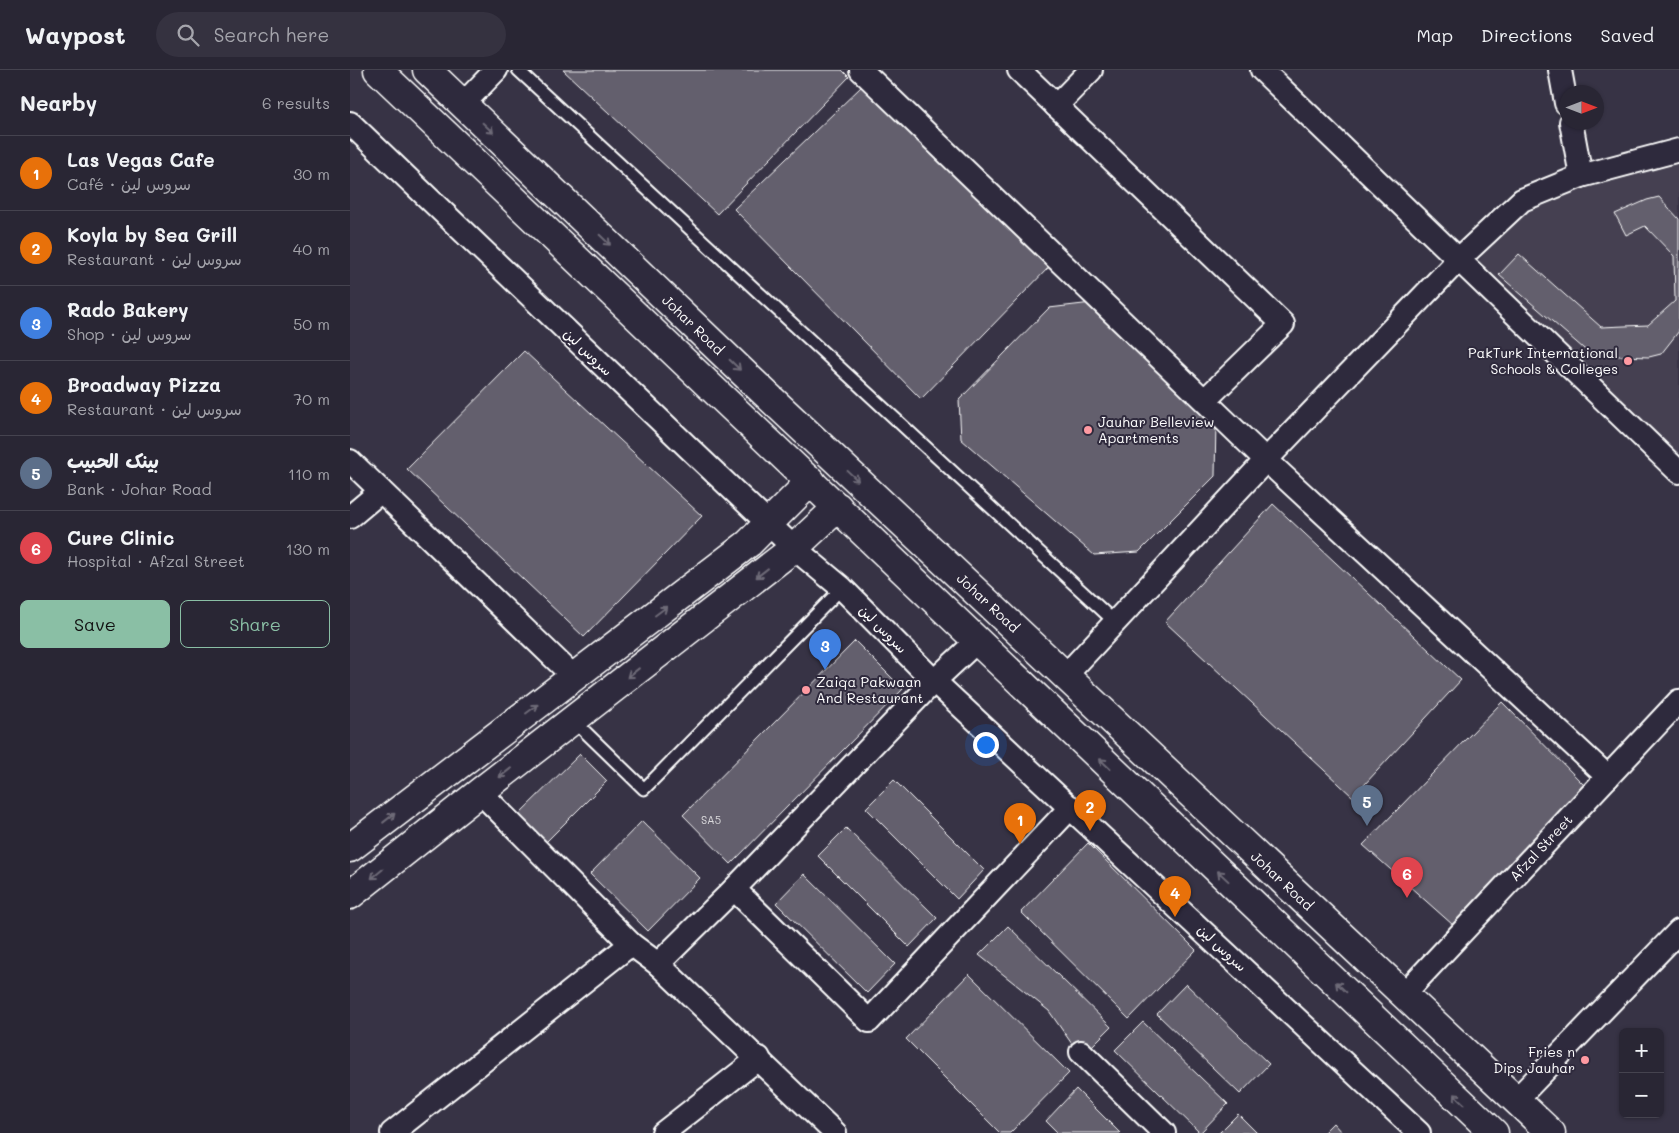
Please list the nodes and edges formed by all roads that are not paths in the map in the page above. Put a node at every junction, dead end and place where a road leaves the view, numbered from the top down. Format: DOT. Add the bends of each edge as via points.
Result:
graph roads {
  1 [pos="378,70"];
  2 [pos="427,70"];
  3 [pos="496,70"];
  4 [pos="518,70"];
  5 [pos="861,70"];
  6 [pos="1019,70"];
  7 [pos="1091,70"];
  8 [pos="1262,70"];
  9 [pos="1560,70"];
  10 [pos="1563,85"];
  11 [pos="463,104"];
  12 [pos="1056,106"];
  13 [pos="350,123"];
  14 [pos="1572,130"];
  15 [pos="1679,150"];
  16 [pos="1582,176"];
  17 [pos="1459,259"];
  18 [pos="1205,400"];
  19 [pos="1266,460"];
  20 [pos="350,461"];
  21 [pos="1679,472"];
  22 [pos="810,481"];
  23 [pos="381,491"];
  24 [pos="838,507"];
  25 [pos="350,517"];
  26 [pos="769,523"];
  27 [pos="794,548"];
  28 [pos="842,588"];
  29 [pos="1115,622"];
  30 [pos="978,641"];
  31 [pos="1065,676"];
  32 [pos="574,677"];
  33 [pos="934,681"];
  34 [pos="1679,701"];
  35 [pos="573,720"];
  36 [pos="1608,777"];
  37 [pos="480,792"];
  38 [pos="1071,807"];
  39 [pos="350,848"];
  40 [pos="734,889"];
  41 [pos="350,895"];
  42 [pos="1679,931"];
  43 [pos="631,944"];
  44 [pos="658,964"];
  45 [pos="1403,995"];
  46 [pos="1081,1052"];
  47 [pos="759,1058"];
  48 [pos="1515,1101"];
  49 [pos="392,1133"];
  50 [pos="663,1133"];
  51 [pos="836,1133"];
  52 [pos="1164,1133"];
  53 [pos="1419,1133"];
  54 [pos="1494,1133"];
  55 [pos="1551,1133"];
  1 -- 22 [label="main road"];
  2 -- 11 [label="main road, Johar Road"];
  3 -- 11 [label="street"];
  4 -- 29 [label="lane"];
  5 -- 18 [label="street"];
  6 -- 12 [label="street"];
  7 -- 12 [label="street"];
  8 -- 17 [label="street"];
  9 -- 10 [label="street"];
  11 -- 31 [label="main road, Johar Road, one-way"];
  12 -- 18 [label="street" via="1283,324"];
  13 -- 26 [label="street, سروس لین"];
  14 -- 16 [label="street"];
  15 -- 16 [label="street"];
  16 -- 17 [label="street" via="1522,200"];
  17 -- 19 [label="street"];
  17 -- 21 [label="street"];
  18 -- 19 [label="street"];
  19 -- 29 [label="street"];
  19 -- 36 [label="street"];
  20 -- 23 [label="street"];
  22 -- 24 [label="main road"];
  22 -- 26 [label="main road"];
  23 -- 25 [label="street"];
  23 -- 32 [label="street"];
  24 -- 27 [label="main road"];
  24 -- 30 [label="main road"];
  26 -- 27 [label="street, سروس لین"];
  32 -- 26 [label="main road, one-way" via="749,543"];
  27 -- 28 [label="street, سروس لین"];
  27 -- 35 [label="main road, one-way"];
  28 -- 33 [label="street, سروس لین"];
  28 -- 35 [label="lane" via="644,789"];
  29 -- 31 [label="street"];
  30 -- 33 [label="street"];
  54 -- 30 [label="main road, one-way"];
  31 -- 45 [label="main road, Johar Road"];
  39 -- 32 [label="main road, one-way"];
  33 -- 38 [label="street, سروس لین"];
  33 -- 40 [label="street"];
  34 -- 36 [label="street, Afzal Street"];
  35 -- 37 [label="main road, one-way"];
  36 -- 45 [label="street, Afzal Street"];
  37 -- 41 [label="main road, one-way"];
  37 -- 43 [label="street"];
  38 -- 40 [label="street" via="869,1021"];
  38 -- 53 [label="street, سروس لین"];
  40 -- 44 [label="street"];
  42 -- 48 [label="street"];
  43 -- 44 [label="street"];
  43 -- 49 [label="street"];
  44 -- 47 [label="street"];
  45 -- 48 [label="main road, Johar Road"];
  46 -- 52 [label="street"];
  47 -- 50 [label="street"];
  47 -- 51 [label="street"];
  48 -- 55 [label="main road, Johar Road"];
}
